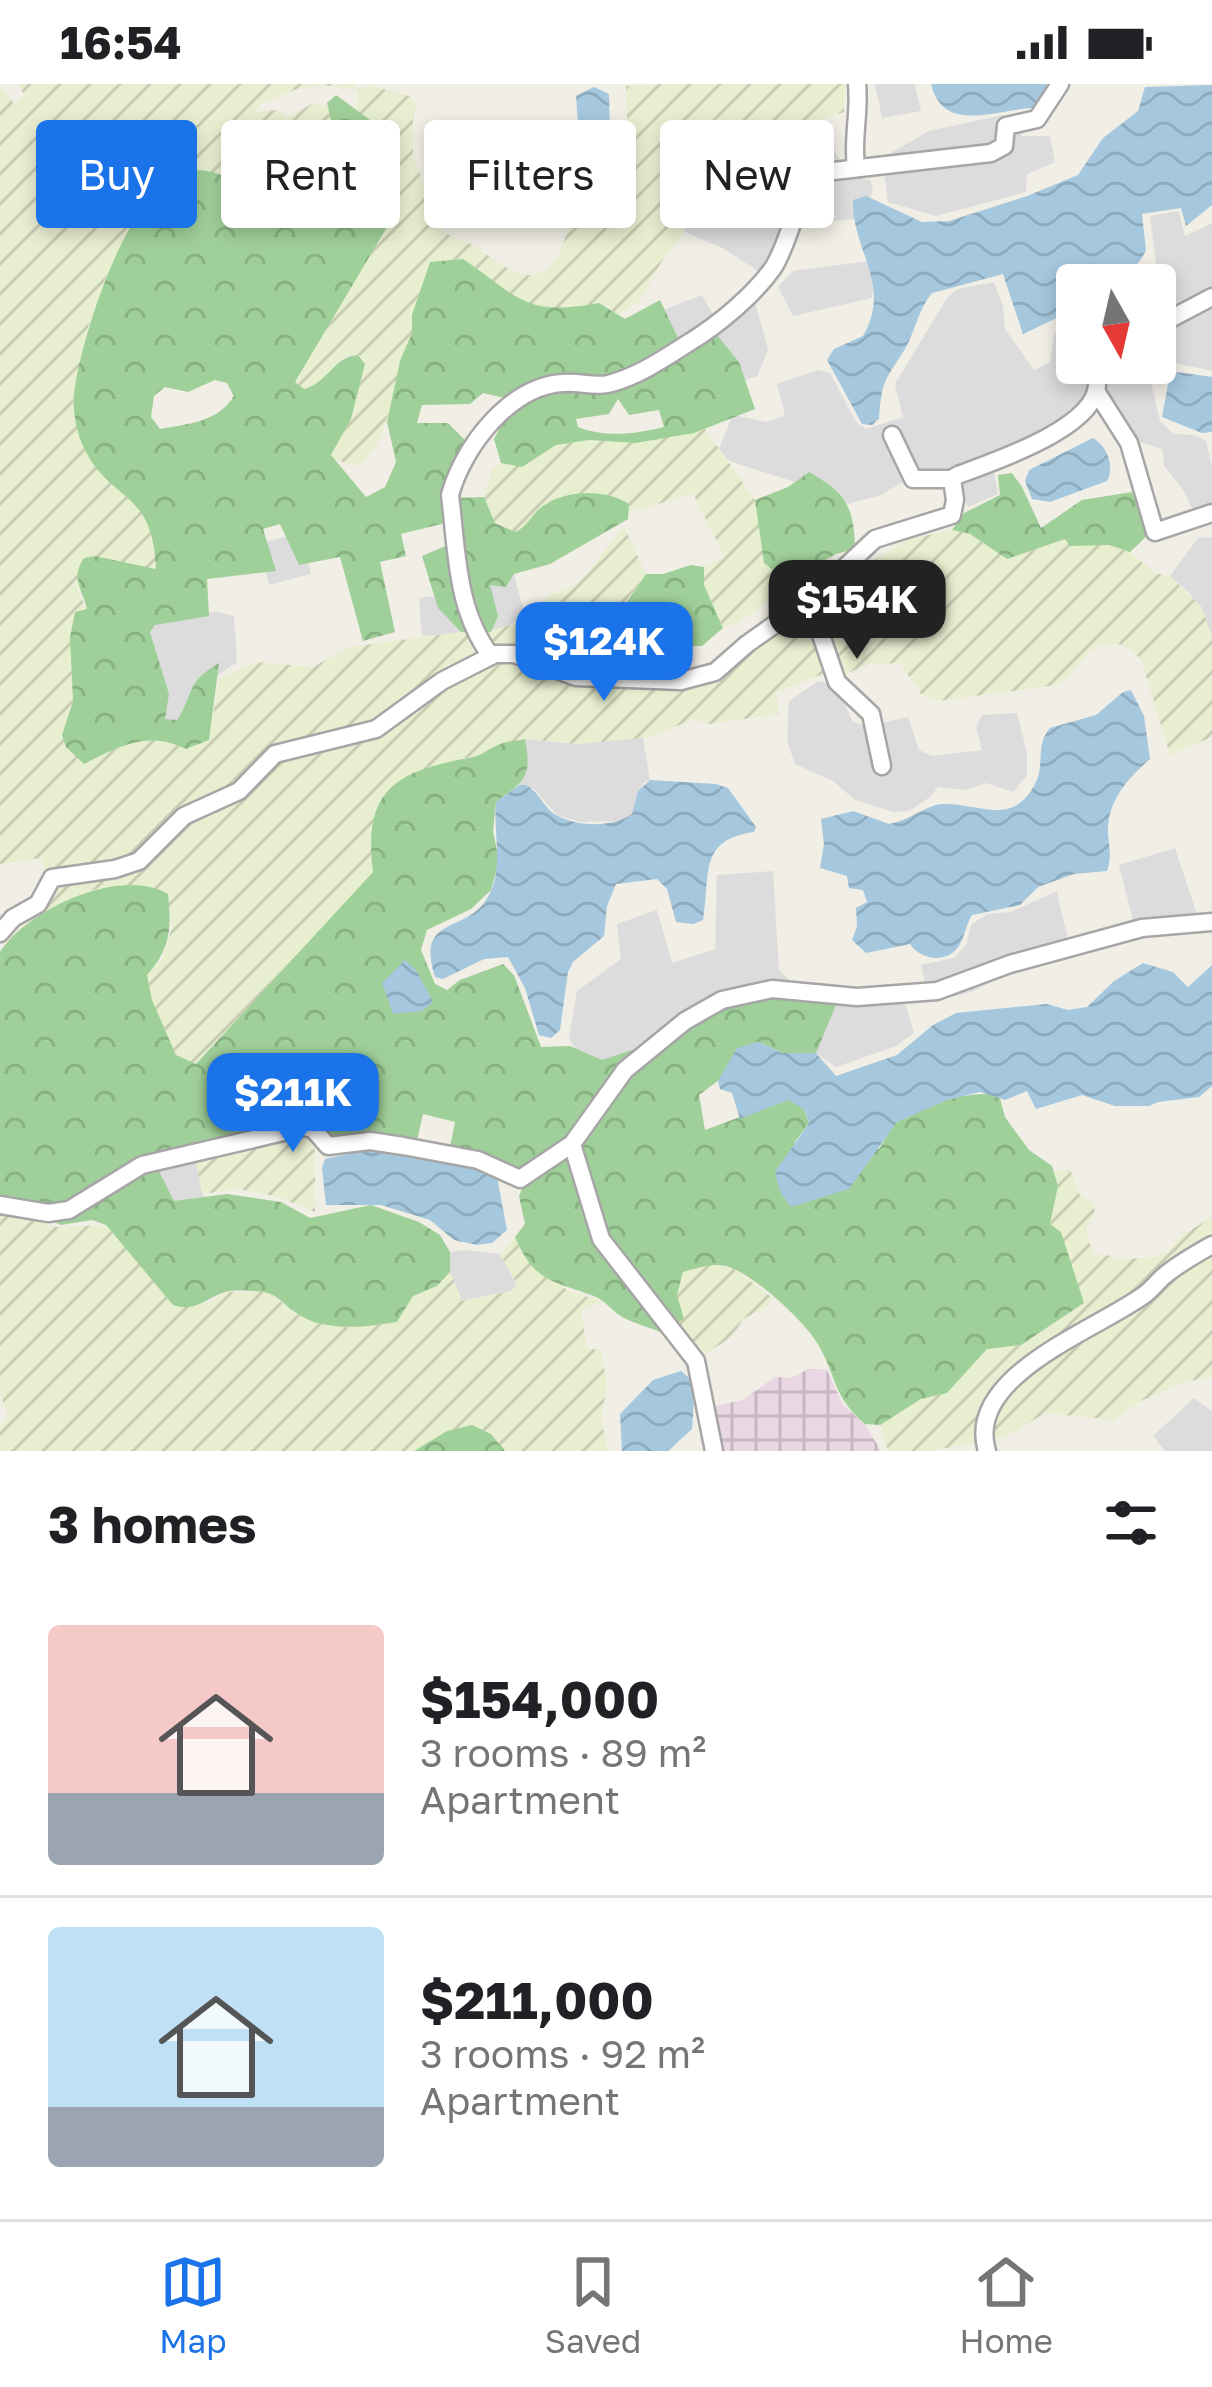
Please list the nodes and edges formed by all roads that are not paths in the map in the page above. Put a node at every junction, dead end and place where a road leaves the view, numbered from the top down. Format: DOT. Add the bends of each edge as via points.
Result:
graph roads {
  1 [pos="857,84"];
  2 [pos="1060,84"];
  3 [pos="856,168"];
  4 [pos="1212,297"];
  5 [pos="1176,316"];
  6 [pos="1097,384"];
  7 [pos="1096,391"];
  8 [pos="892,435"];
  9 [pos="952,479"];
  10 [pos="1212,513"];
  11 [pos="840,572"];
  12 [pos="491,656"];
  13 [pos="882,766"];
  14 [pos="1212,922"];
  15 [pos="0,933"];
  16 [pos="572,1144"];
  17 [pos="0,1205"];
  18 [pos="1212,1245"];
  19 [pos="714,1451"];
  20 [pos="987,1451"];
  1 -- 3 [label="street"];
  2 -- 3 [label="street" via="1037,119 1006,125 1004,146 991,153"];
  3 -- 12 [label="street" via="812,181 772,269 696,339 607,384 547,386 495,418 451,495 466,611"];
  4 -- 5 [label="street"];
  6 -- 7 [label="street"];
  7 -- 9 [label="street" via="1064,428"];
  7 -- 10 [label="street" via="1130,443 1155,532"];
  8 -- 9 [label="street" via="913,479"];
  9 -- 11 [label="street" via="952,515 875,539"];
  11 -- 12 [label="street" via="700,678 576,676 514,654"];
  11 -- 13 [label="street" via="853,606 821,635 837,682 871,714"];
  12 -- 15 [label="street" via="376,729 275,754 239,790 184,816 139,861 52,878 38,904"];
  14 -- 16 [label="street" via="1142,928 938,991 857,997 772,989 722,1000 625,1070"];
  16 -- 17 [label="street" via="520,1179 478,1160 403,1145 328,1146 305,1127 142,1165 69,1210"];
  16 -- 19 [label="street" via="601,1239 696,1361"];
  18 -- 20 [label="street" via="994,1397 984,1420"];
}
